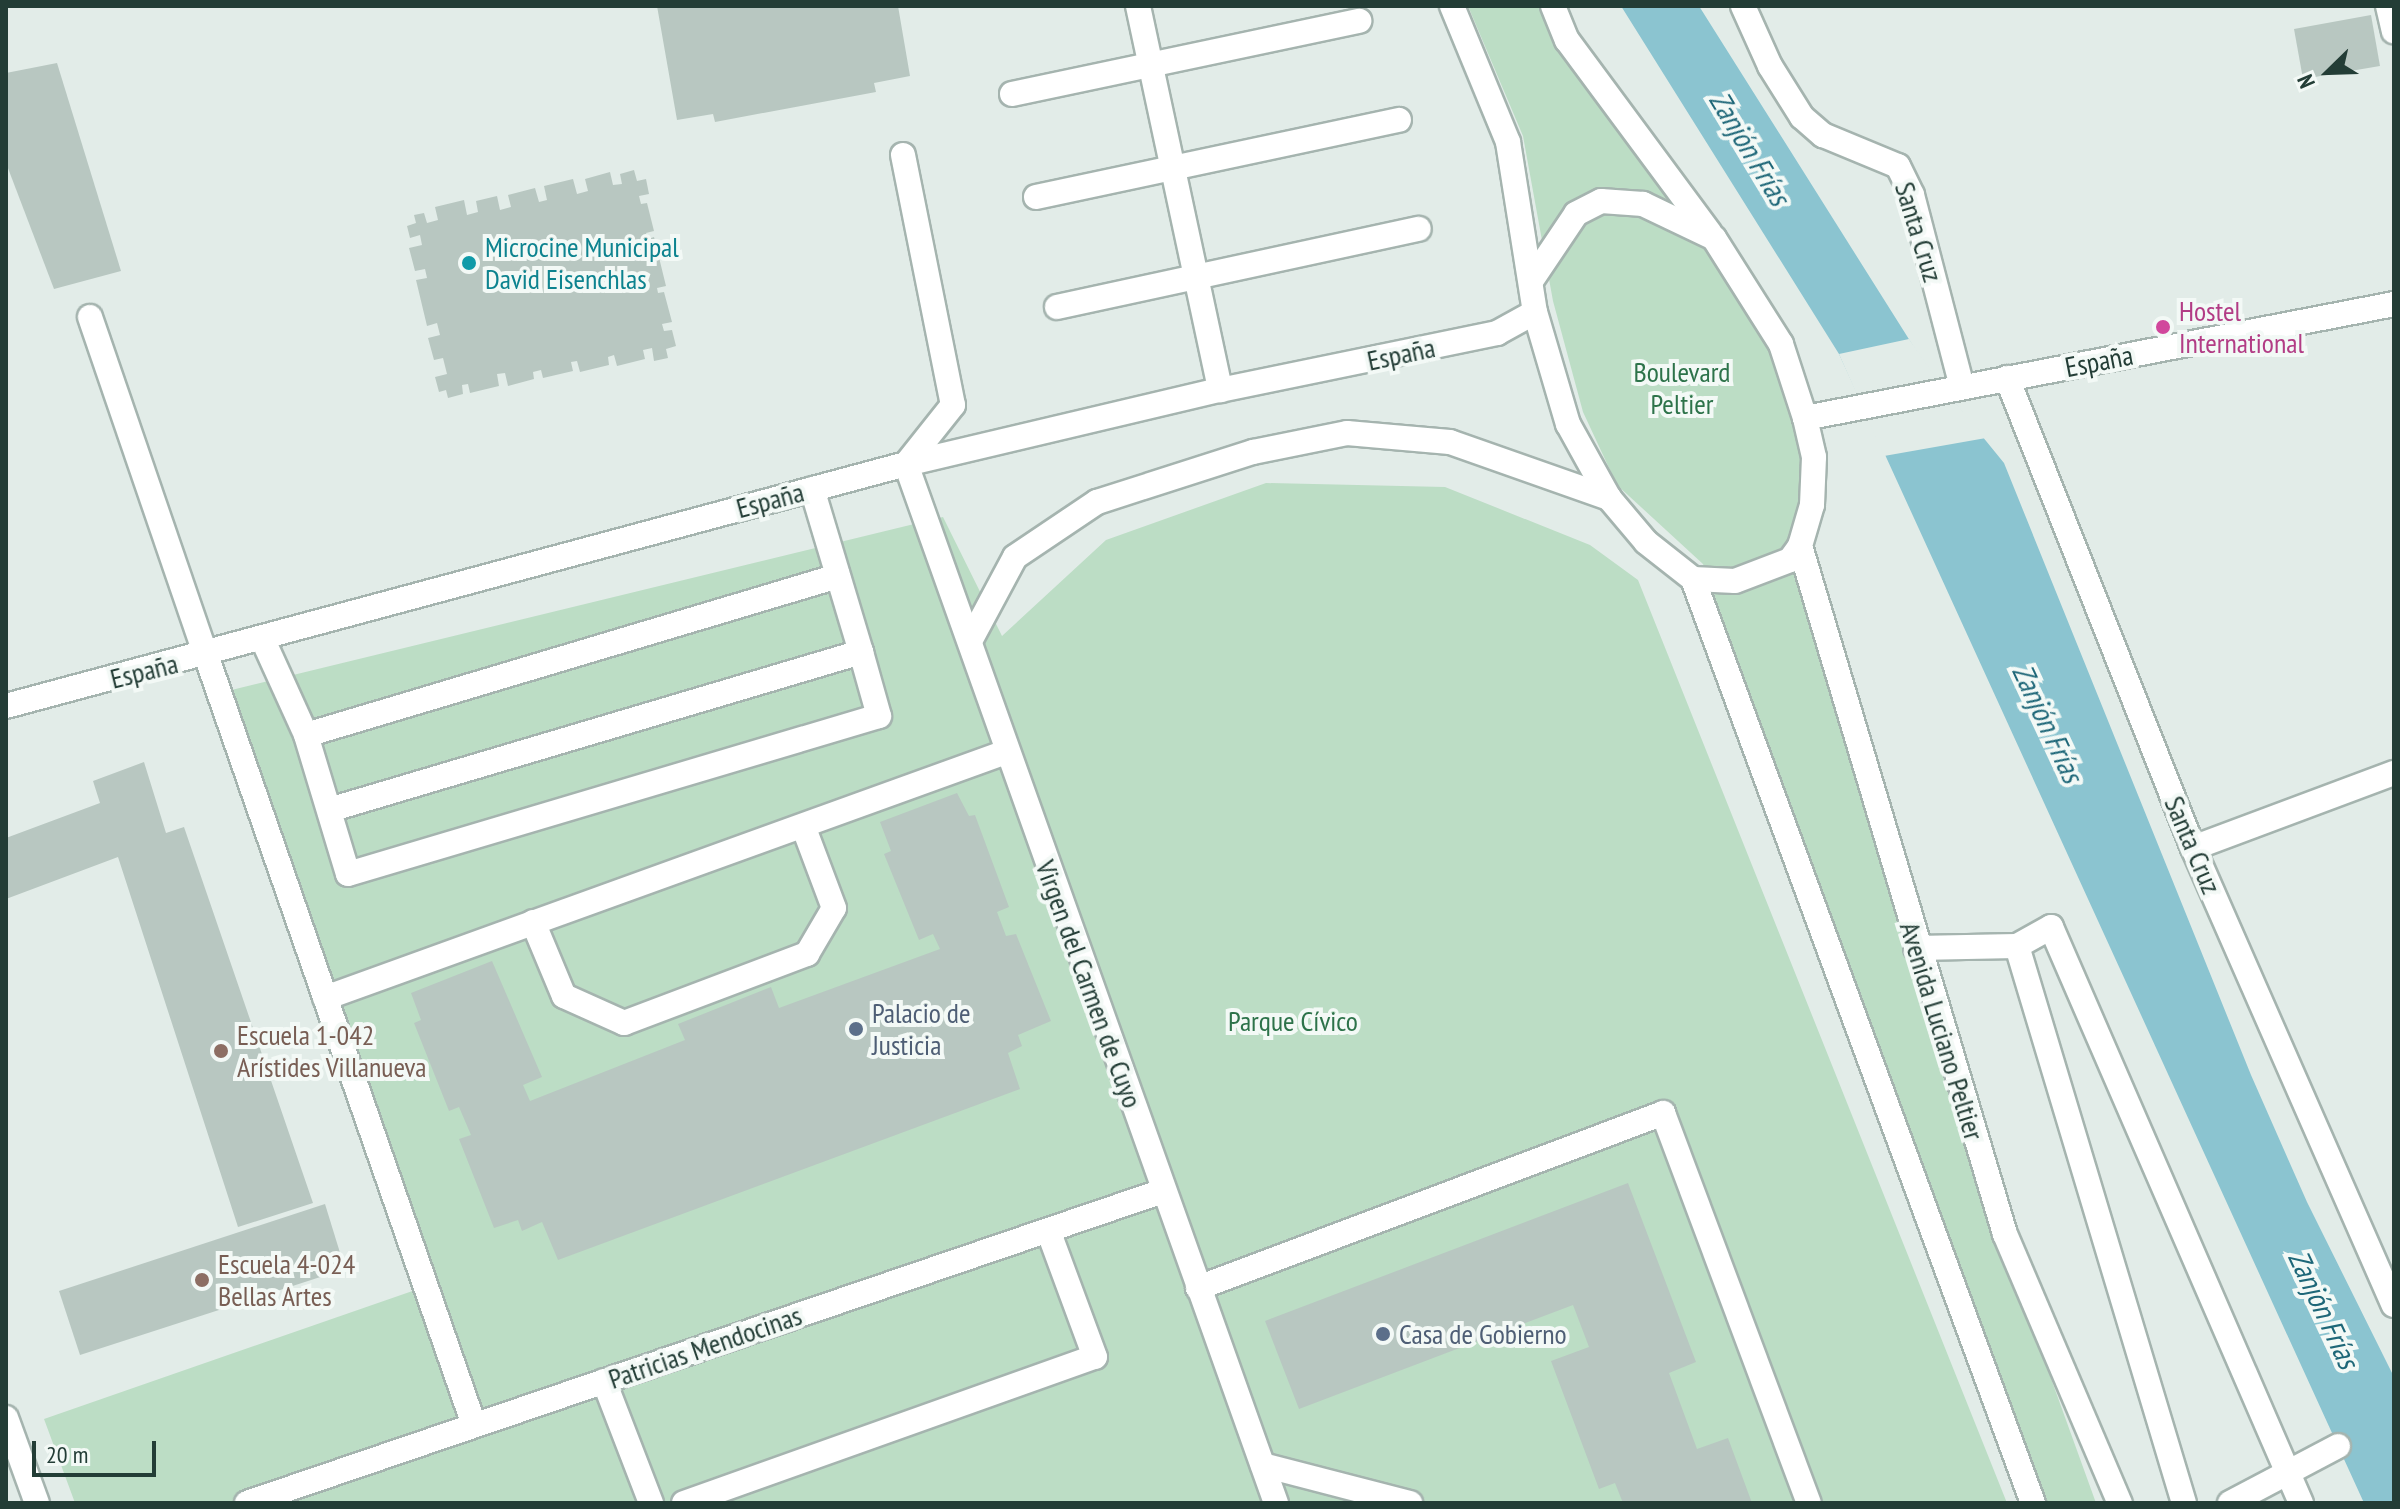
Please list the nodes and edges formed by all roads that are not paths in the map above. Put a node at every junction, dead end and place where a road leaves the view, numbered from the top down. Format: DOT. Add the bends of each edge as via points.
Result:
graph roads {
  1 [pos="1138,6"];
  2 [pos="1452,6"];
  3 [pos="1553,6"];
  4 [pos="1743,6"];
  5 [pos="2388,6"];
  6 [pos="1359,21"];
  7 [pos="2394,31"];
  8 [pos="1151,65"];
  9 [pos="1012,94"];
  10 [pos="1399,120"];
  11 [pos="903,155"];
  12 [pos="1173,168"];
  13 [pos="1036,197"];
  14 [pos="1419,229"];
  15 [pos="1714,238"];
  16 [pos="1196,277"];
  17 [pos="1531,281"];
  18 [pos="2394,304"];
  19 [pos="1057,307"];
  20 [pos="1535,312"];
  21 [pos="90,317"];
  22 [pos="2007,378"];
  23 [pos="1953,389"];
  24 [pos="1220,390"];
  25 [pos="1805,418"];
  26 [pos="906,464"];
  27 [pos="812,489"];
  28 [pos="1609,498"];
  29 [pos="1800,546"];
  30 [pos="838,576"];
  31 [pos="1693,579"];
  32 [pos="263,640"];
  33 [pos="970,641"];
  34 [pos="861,652"];
  35 [pos="206,655"];
  36 [pos="6,706"];
  37 [pos="306,735"];
  38 [pos="1006,752"];
  39 [pos="2394,773"];
  40 [pos="329,810"];
  41 [pos="804,828"];
  42 [pos="2193,848"];
  43 [pos="533,922"];
  44 [pos="2017,946"];
  45 [pos="1916,948"];
  46 [pos="325,998"];
  47 [pos="1163,1191"];
  48 [pos="1048,1230"];
  49 [pos="1198,1288"];
  50 [pos="2394,1305"];
  51 [pos="604,1381"];
  52 [pos="6,1418"];
  53 [pos="474,1425"];
  54 [pos="2338,1446"];
  55 [pos="1263,1465"];
  56 [pos="2286,1469"];
  57 [pos="37,1503"];
  58 [pos="247,1503"];
  59 [pos="651,1503"];
  60 [pos="684,1503"];
  61 [pos="1276,1503"];
  62 [pos="1410,1503"];
  63 [pos="1809,1503"];
  64 [pos="2033,1503"];
  65 [pos="2120,1503"];
  66 [pos="2184,1503"];
  67 [pos="2230,1503"];
  68 [pos="2301,1503"];
  1 -- 8 [label="street"];
  2 -- 17 [label="street" via="1508,142"];
  3 -- 15 [label="street" via="1567,40"];
  4 -- 23 [label="street, Santa Cruz" via="1770,66 1802,117 1823,135 1898,166 1912,195"];
  5 -- 7 [label="street"];
  6 -- 8 [label="street"];
  8 -- 9 [label="street"];
  8 -- 12 [label="street"];
  10 -- 12 [label="street"];
  11 -- 26 [label="street" via="953,405"];
  12 -- 13 [label="street"];
  12 -- 16 [label="street"];
  14 -- 16 [label="street"];
  15 -- 17 [label="street" via="1643,204 1601,201 1576,214"];
  15 -- 25 [label="street" via="1781,344"];
  16 -- 19 [label="street"];
  16 -- 24 [label="street"];
  17 -- 20 [label="street"];
  18 -- 22 [label="street, España"];
  20 -- 24 [label="street, España" via="1497,333"];
  20 -- 28 [label="street" via="1568,424"];
  21 -- 35 [label="street"];
  22 -- 23 [label="street, España"];
  22 -- 42 [label="street, Santa Cruz"];
  23 -- 25 [label="street, España"];
  24 -- 26 [label="street, España"];
  25 -- 29 [label="street" via="1812,505"];
  26 -- 27 [label="street, España"];
  26 -- 33 [label="street, Virgen del Carmen de Cuyo"];
  27 -- 30 [label="street"];
  27 -- 32 [label="street, España"];
  28 -- 31 [label="street" via="1646,542"];
  28 -- 33 [label="street" via="1450,442 1347,433 1253,452 1097,502 1015,557"];
  29 -- 31 [label="street" via="1780,567 1735,581"];
  29 -- 45 [label="street, Avenida Luciano Peltier"];
  30 -- 34 [label="street"];
  30 -- 37 [label="street"];
  31 -- 64 [label="street"];
  32 -- 35 [label="street, España"];
  32 -- 37 [label="street"];
  33 -- 38 [label="street, Virgen del Carmen de Cuyo"];
  34 -- 40 [label="street"];
  34 -- 40 [label="street" via="879,716 348,874"];
  35 -- 36 [label="street, España"];
  35 -- 46 [label="street"];
  37 -- 40 [label="street"];
  38 -- 41 [label="street"];
  38 -- 47 [label="street, Virgen del Carmen de Cuyo"];
  39 -- 42 [label="street"];
  41 -- 43 [label="street"];
  41 -- 43 [label="street" via="834,908 807,954 624,1023 564,996"];
  42 -- 50 [label="street, Santa Cruz"];
  43 -- 46 [label="street"];
  44 -- 45 [label="street"];
  44 -- 56 [label="street" via="2051,927"];
  44 -- 66 [label="street"];
  45 -- 65 [label="street, Avenida Luciano Peltier" via="2005,1234"];
  46 -- 53 [label="street"];
  47 -- 48 [label="street, Patricias Mendocinas"];
  47 -- 49 [label="street, Virgen del Carmen de Cuyo"];
  48 -- 51 [label="street, Patricias Mendocinas"];
  48 -- 60 [label="street" via="1095,1357"];
  49 -- 55 [label="street, Virgen del Carmen de Cuyo"];
  49 -- 63 [label="street" via="1663,1113"];
  51 -- 53 [label="street, Patricias Mendocinas"];
  51 -- 59 [label="street"];
  52 -- 57 [label="street"];
  53 -- 58 [label="street, Patricias Mendocinas"];
  54 -- 56 [label="street"];
  55 -- 61 [label="street, Virgen del Carmen de Cuyo"];
  55 -- 62 [label="street"];
  56 -- 67 [label="street"];
  56 -- 68 [label="street"];
}
